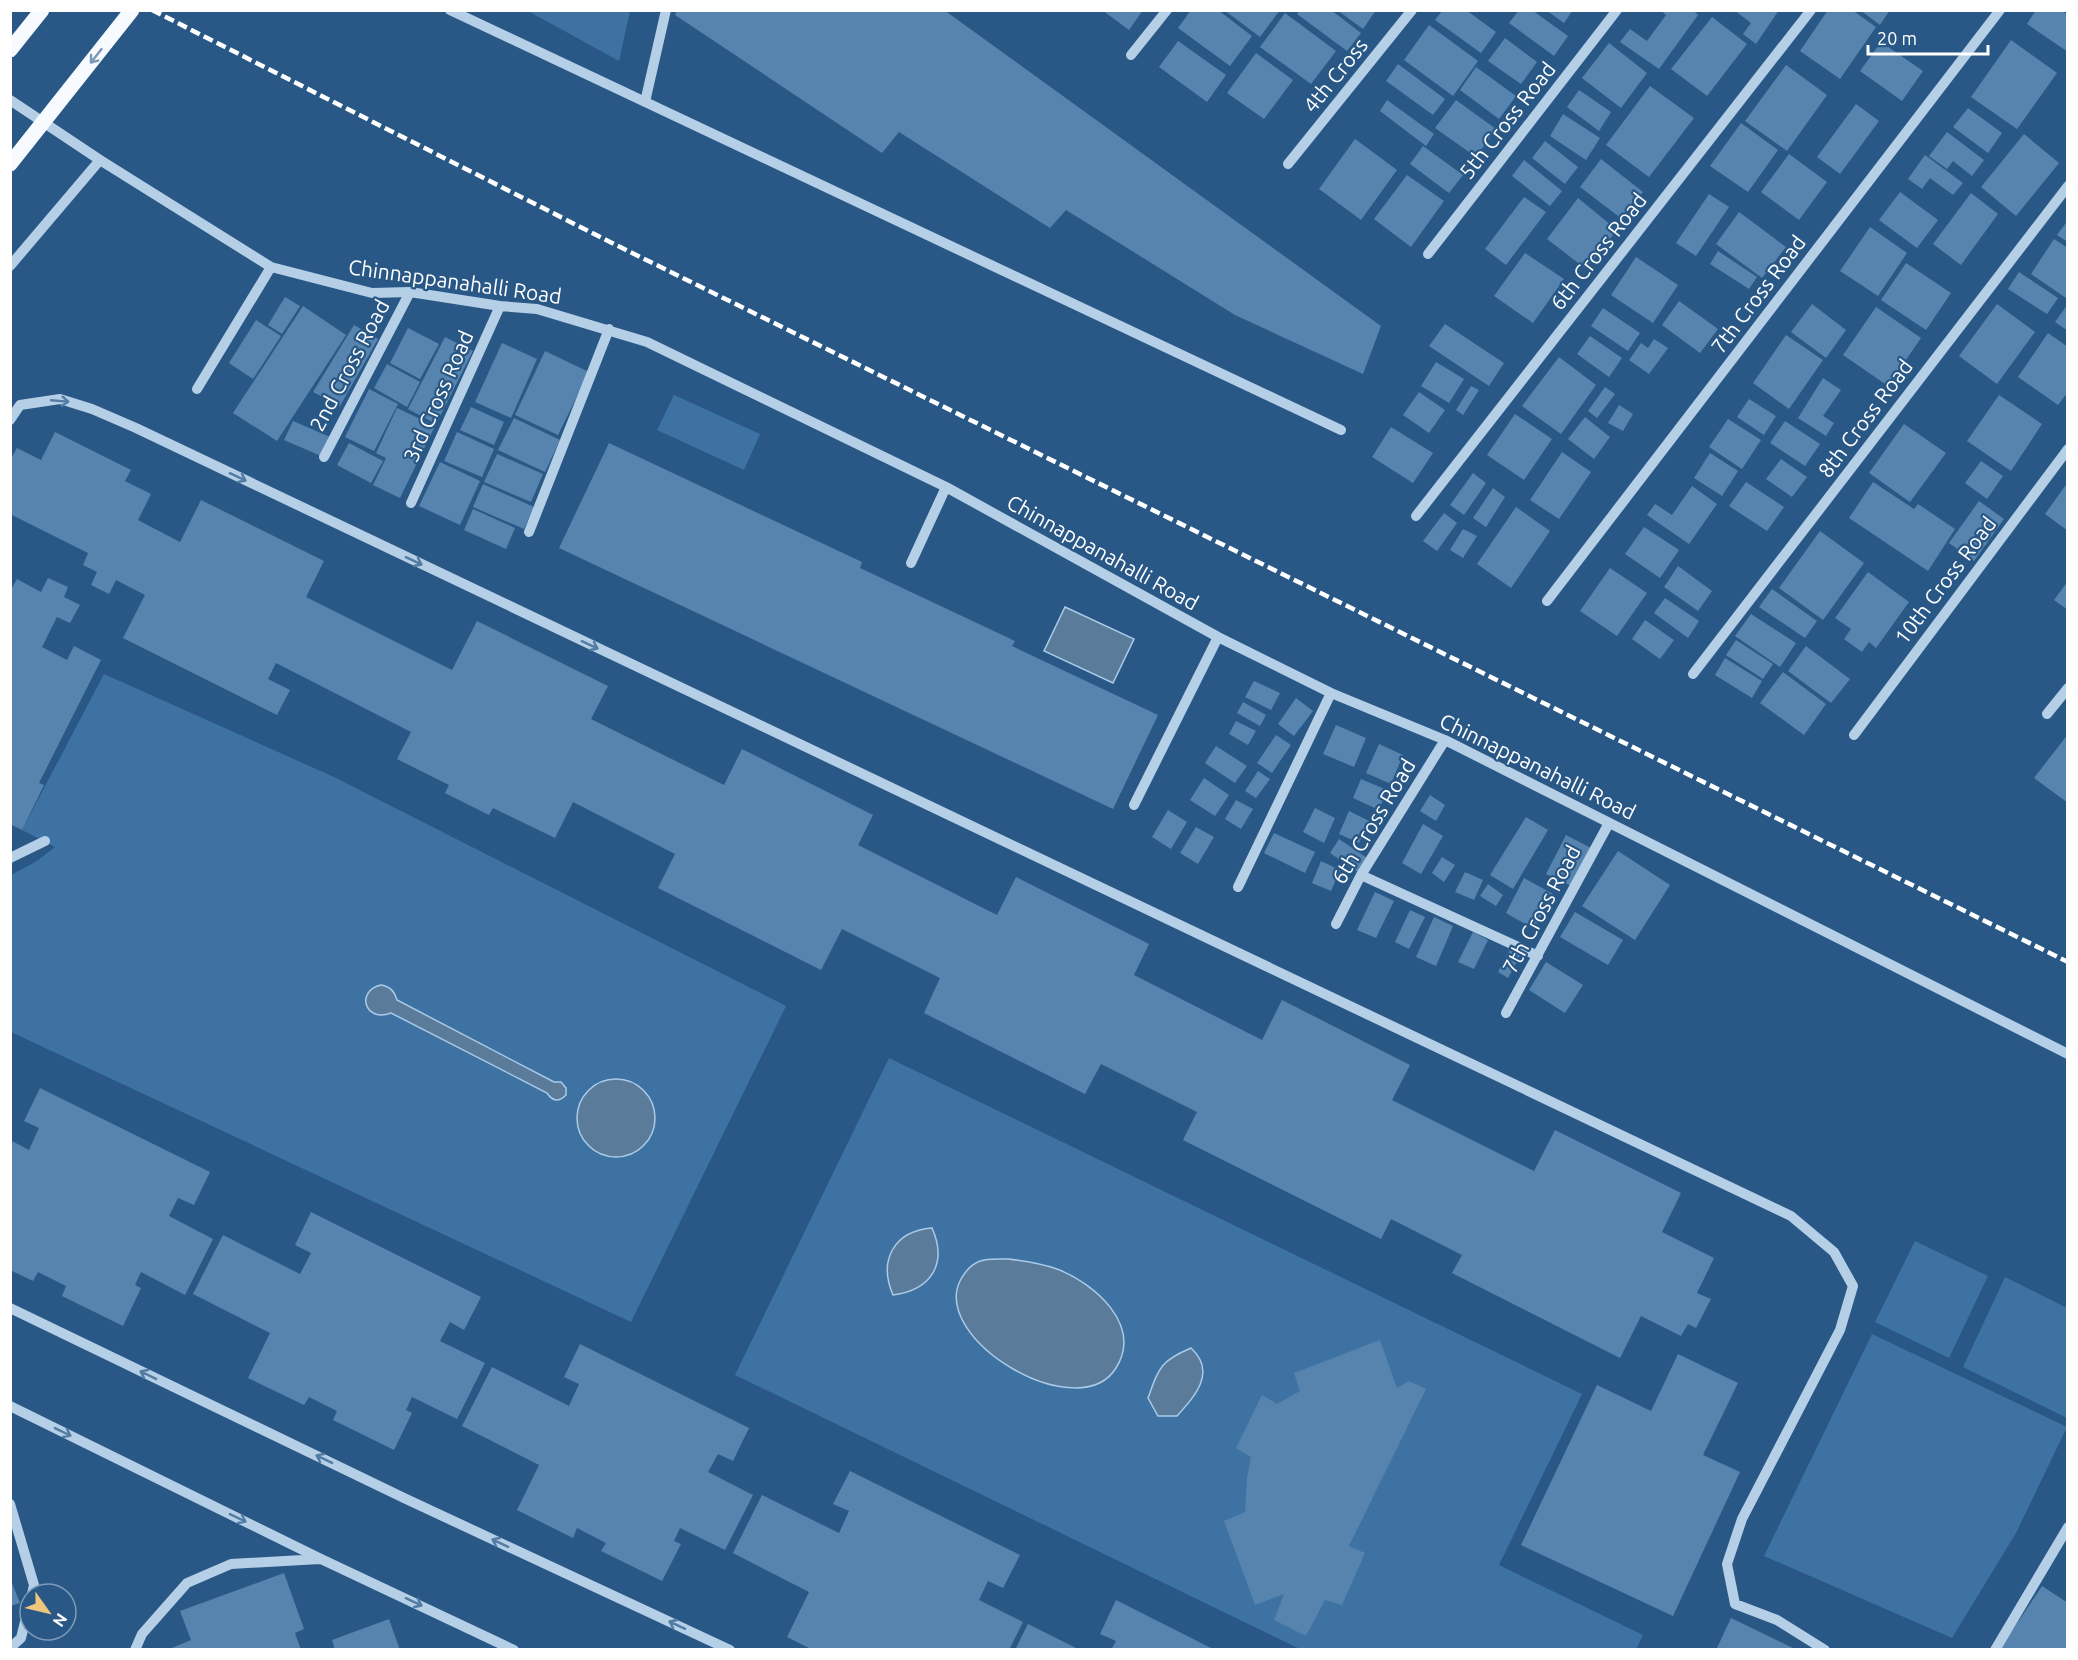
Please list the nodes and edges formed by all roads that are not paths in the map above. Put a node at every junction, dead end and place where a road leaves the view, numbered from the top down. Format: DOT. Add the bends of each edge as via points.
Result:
graph roads {
  1 [pos="42,10"];
  2 [pos="132,10"];
  3 [pos="450,10"];
  4 [pos="666,10"];
  5 [pos="1167,10"];
  6 [pos="1412,10"];
  7 [pos="1617,10"];
  8 [pos="1811,10"];
  9 [pos="2000,10"];
  10 [pos="10,50"];
  11 [pos="1131,55"];
  12 [pos="10,100"];
  13 [pos="645,102"];
  14 [pos="100,160"];
  15 [pos="10,164"];
  16 [pos="1288,164"];
  17 [pos="2067,186"];
  18 [pos="1428,254"];
  19 [pos="10,266"];
  20 [pos="272,267"];
  21 [pos="410,292"];
  22 [pos="500,306"];
  23 [pos="609,329"];
  24 [pos="197,390"];
  25 [pos="10,420"];
  26 [pos="1341,430"];
  27 [pos="2067,449"];
  28 [pos="324,457"];
  29 [pos="945,487"];
  30 [pos="411,503"];
  31 [pos="1416,516"];
  32 [pos="529,532"];
  33 [pos="910,562"];
  34 [pos="1547,601"];
  35 [pos="1218,637"];
  36 [pos="1693,674"];
  37 [pos="2067,688"];
  38 [pos="1331,693"];
  39 [pos="2047,714"];
  40 [pos="1854,735"];
  41 [pos="1445,740"];
  42 [pos="1134,805"];
  43 [pos="1609,823"];
  44 [pos="45,841"];
  45 [pos="10,858"];
  46 [pos="1361,875"];
  47 [pos="1238,888"];
  48 [pos="1336,924"];
  49 [pos="1538,956"];
  50 [pos="1506,1013"];
  51 [pos="2067,1054"];
  52 [pos="10,1308"];
  53 [pos="10,1406"];
  54 [pos="10,1504"];
  55 [pos="2067,1527"];
  56 [pos="321,1558"];
  57 [pos="33,1582"];
  58 [pos="135,1650"];
  59 [pos="514,1650"];
  60 [pos="730,1650"];
  61 [pos="1825,1650"];
  62 [pos="1995,1650"];
  1 -- 10 [label="main road"];
  2 -- 15 [label="main road, one-way, bridge"];
  3 -- 13 [label="street"];
  4 -- 13 [label="street"];
  5 -- 11 [label="street"];
  6 -- 16 [label="street, 4th Cross"];
  7 -- 18 [label="street, 5th Cross Road"];
  8 -- 31 [label="street, 6th Cross Road"];
  9 -- 34 [label="street, 7th Cross Road"];
  12 -- 14 [label="street, Chinnappanahalli Road"];
  13 -- 26 [label="street"];
  14 -- 19 [label="street"];
  14 -- 20 [label="street, Chinnappanahalli Road"];
  17 -- 36 [label="street, 8th Cross Road"];
  20 -- 21 [label="street, Chinnappanahalli Road" via="372,293"];
  20 -- 24 [label="street"];
  21 -- 22 [label="street, Chinnappanahalli Road"];
  21 -- 28 [label="street, 2nd Cross Road"];
  22 -- 23 [label="street, Chinnappanahalli Road" via="537,309"];
  22 -- 30 [label="street, 3rd Cross Road"];
  23 -- 29 [label="street, Chinnappanahalli Road" via="647,342"];
  23 -- 32 [label="street"];
  25 -- 61 [label="street, one-way" via="20,405 60,399 136,428 1791,1216 1834,1252 1853,1286 1840,1330 1742,1520 1727,1564 1735,1604 1777,1620"];
  27 -- 40 [label="street, 10th Cross Road"];
  29 -- 33 [label="street"];
  29 -- 35 [label="street, Chinnappanahalli Road"];
  35 -- 38 [label="street, Chinnappanahalli Road"];
  35 -- 42 [label="street"];
  37 -- 39 [label="street"];
  38 -- 41 [label="street, Chinnappanahalli Road"];
  38 -- 47 [label="street"];
  41 -- 43 [label="street, Chinnappanahalli Road"];
  41 -- 46 [label="street, 6th Cross Road"];
  43 -- 49 [label="street, 7th Cross Road"];
  43 -- 51 [label="street, Chinnappanahalli Road"];
  44 -- 45 [label="street"];
  46 -- 48 [label="street, 6th Cross Road"];
  46 -- 49 [label="street"];
  49 -- 50 [label="street, 7th Cross Road"];
  60 -- 52 [label="street, one-way"];
  53 -- 56 [label="street, one-way"];
  54 -- 57 [label="street"];
  55 -- 62 [label="street"];
  56 -- 58 [label="street" via="231,1564 187,1583 142,1634"];
  56 -- 59 [label="street, one-way"];
}
